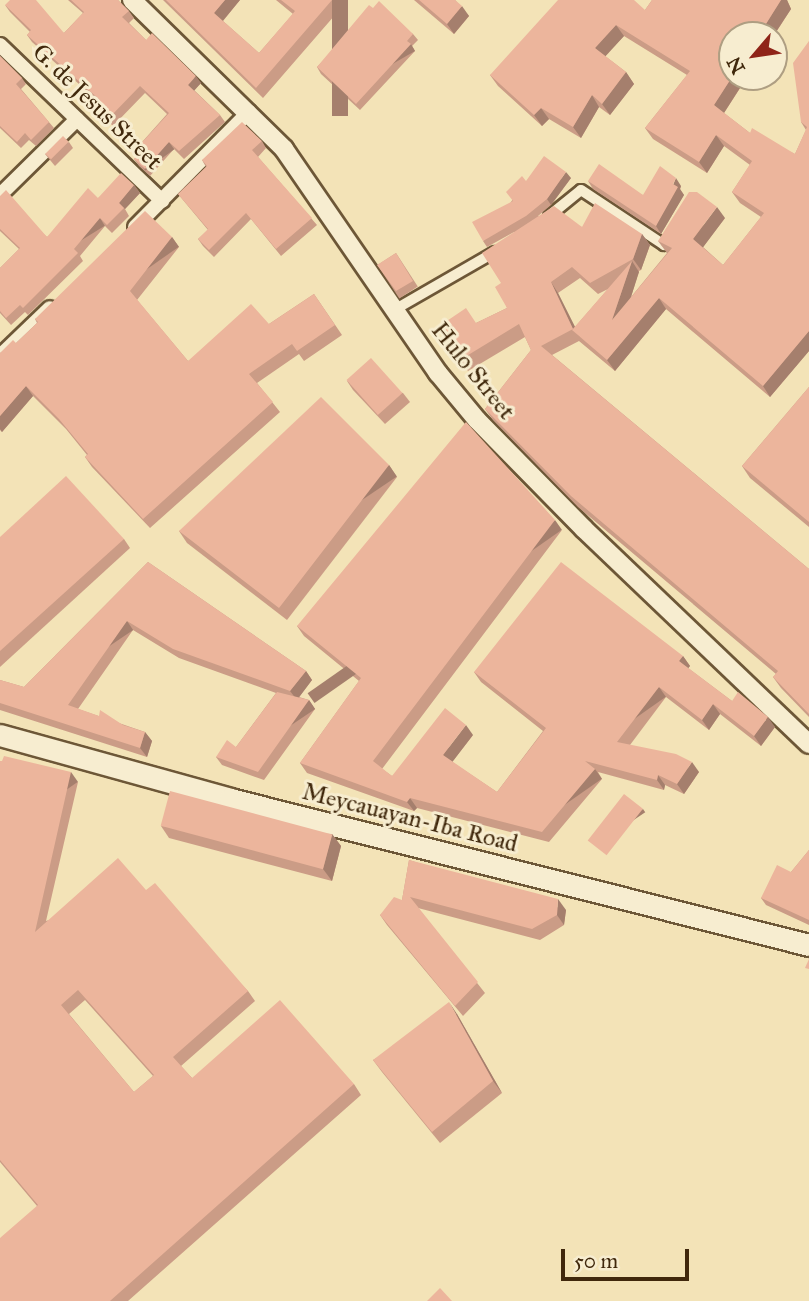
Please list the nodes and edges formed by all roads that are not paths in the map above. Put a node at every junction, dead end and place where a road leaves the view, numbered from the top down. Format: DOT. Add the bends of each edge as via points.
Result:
graph roads {
  1 [pos="132,0"];
  2 [pos="0,45"];
  3 [pos="249,112"];
  4 [pos="77,119"];
  5 [pos="0,195"];
  6 [pos="162,201"];
  7 [pos="535,229"];
  8 [pos="670,234"];
  9 [pos="121,240"];
  10 [pos="503,247"];
  11 [pos="61,298"];
  12 [pos="394,310"];
  13 [pos="0,356"];
  14 [pos="0,735"];
  15 [pos="809,744"];
  16 [pos="809,945"];
  1 -- 3 [label="street, Hulo Street"];
  2 -- 4 [label="street, G. de Jesus Street"];
  3 -- 6 [label="street"];
  3 -- 12 [label="street, Hulo Street" via="297,166"];
  4 -- 5 [label="street"];
  4 -- 6 [label="street, G. de Jesus Street"];
  6 -- 9 [label="street"];
  7 -- 8 [label="street" via="581,190 664,245"];
  10 -- 12 [label="street"];
  11 -- 13 [label="street"];
  12 -- 15 [label="street, Hulo Street" via="477,420"];
  14 -- 16 [label="main road, Meycauayan-Iba Road" via="230,799"];
}
